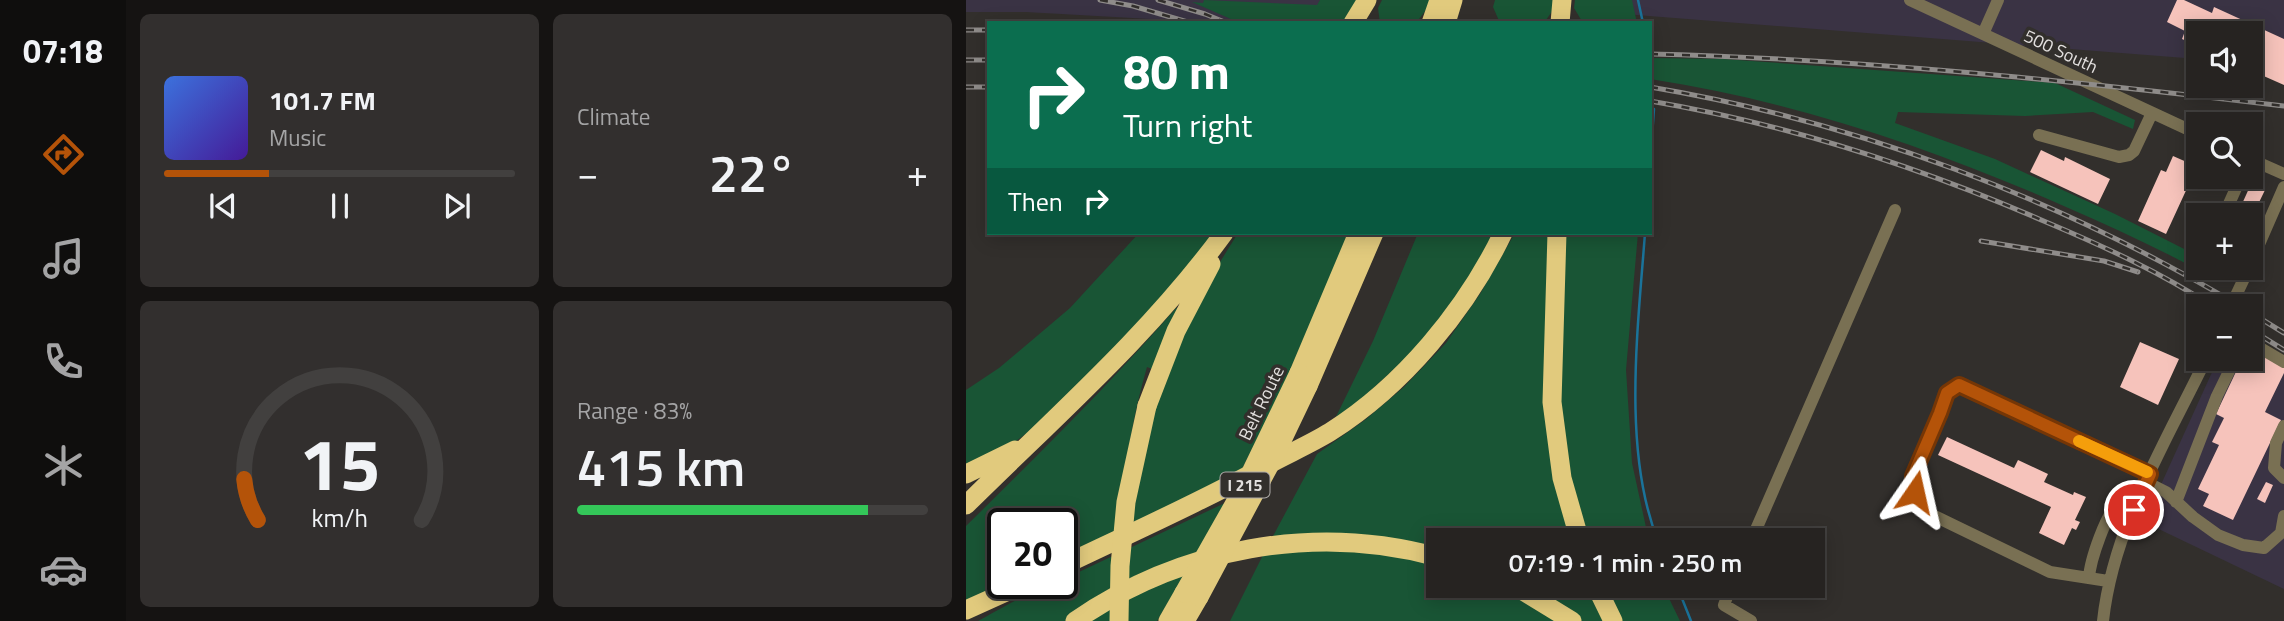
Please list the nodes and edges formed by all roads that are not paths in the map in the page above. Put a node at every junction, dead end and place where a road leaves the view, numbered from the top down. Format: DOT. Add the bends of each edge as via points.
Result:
graph roads {
  1 [pos="1367,0"];
  2 [pos="1564,0"];
  3 [pos="1910,0"];
  4 [pos="1998,0"];
  5 [pos="1448,1"];
  6 [pos="1354,21"];
  7 [pos="1433,21"];
  8 [pos="1446,21"];
  9 [pos="1560,21"];
  10 [pos="1565,21"];
  11 [pos="1983,34"];
  12 [pos="2152,113"];
  13 [pos="2186,129"];
  14 [pos="2039,135"];
  15 [pos="2263,165"];
  16 [pos="2284,174"];
  17 [pos="2284,187"];
  18 [pos="1895,209"];
  19 [pos="1224,235"];
  20 [pos="1225,235"];
  21 [pos="1357,235"];
  22 [pos="1373,235"];
  23 [pos="1502,235"];
  24 [pos="1557,235"];
  25 [pos="2263,236"];
  26 [pos="2263,350"];
  27 [pos="2284,362"];
  28 [pos="2200,371"];
  29 [pos="2229,371"];
  30 [pos="1304,380"];
  31 [pos="2284,426"];
  32 [pos="1034,440"];
  33 [pos="966,474"];
  34 [pos="2284,478"];
  35 [pos="2146,483"];
  36 [pos="2176,502"];
  37 [pos="966,505"];
  38 [pos="2284,516"];
  39 [pos="1576,528"];
  40 [pos="1757,528"];
  41 [pos="1426,555"];
  42 [pos="1078,558"];
  43 [pos="2089,578"];
  44 [pos="2108,581"];
  45 [pos="1192,595"];
  46 [pos="1537,598"];
  47 [pos="1602,598"];
  48 [pos="1727,598"];
  49 [pos="992,599"];
  50 [pos="966,611"];
  51 [pos="1075,621"];
  52 [pos="1119,621"];
  53 [pos="1168,621"];
  54 [pos="1185,621"];
  55 [pos="1572,621"];
  56 [pos="1613,621"];
  57 [pos="1751,621"];
  58 [pos="2103,621"];
  1 -- 6 [label="highway"];
  2 -- 9 [label="highway"];
  2 -- 10 [label="highway"];
  3 -- 11 [label="street, 500 South"];
  4 -- 11 [label="street"];
  5 -- 7 [label="highway"];
  5 -- 8 [label="highway"];
  11 -- 12 [label="street, 500 South"];
  12 -- 13 [label="street, 500 South"];
  12 -- 14 [label="street" via="2134,151 2119,157"];
  15 -- 16 [label="street"];
  17 -- 25 [label="street"];
  18 -- 40 [label="street"];
  19 -- 32 [label="highway" via="1158,316"];
  20 -- 52 [label="highway, bridge" via="1175,331 1147,406 1126,502"];
  21 -- 30 [label="highway, Belt Route / I 215"];
  22 -- 30 [label="highway, Belt Route / I 215"];
  23 -- 42 [label="highway" via="1456,311 1429,345 1378,395 1331,431"];
  24 -- 39 [label="highway" via="1552,402 1562,478"];
  26 -- 27 [label="street"];
  28 -- 35 [label="street"];
  29 -- 36 [label="street"];
  30 -- 45 [label="highway, Belt Route / I 215, bridge" via="1244,486"];
  31 -- 34 [label="street" via="2276,443 2274,468"];
  32 -- 33 [label="highway"];
  32 -- 37 [label="highway"];
  35 -- 36 [label="street"];
  35 -- 43 [label="street" via="2114,509 2091,558"];
  35 -- 43 [label="street" via="1959,385 1947,393 1913,476 1916,507 2050,572"];
  35 -- 44 [label="street"];
  36 -- 38 [label="street" via="2218,535 2264,548 2281,533"];
  41 -- 51 [label="highway" via="1331,541 1235,551 1138,583"];
  43 -- 44 [label="street"];
  44 -- 58 [label="street"];
  45 -- 53 [label="highway, Belt Route / I 215"];
  45 -- 54 [label="highway, Belt Route / I 215"];
  46 -- 55 [label="highway"];
  47 -- 56 [label="highway"];
  48 -- 57 [label="street" via="1724,605"];
  49 -- 50 [label="highway"];
}
